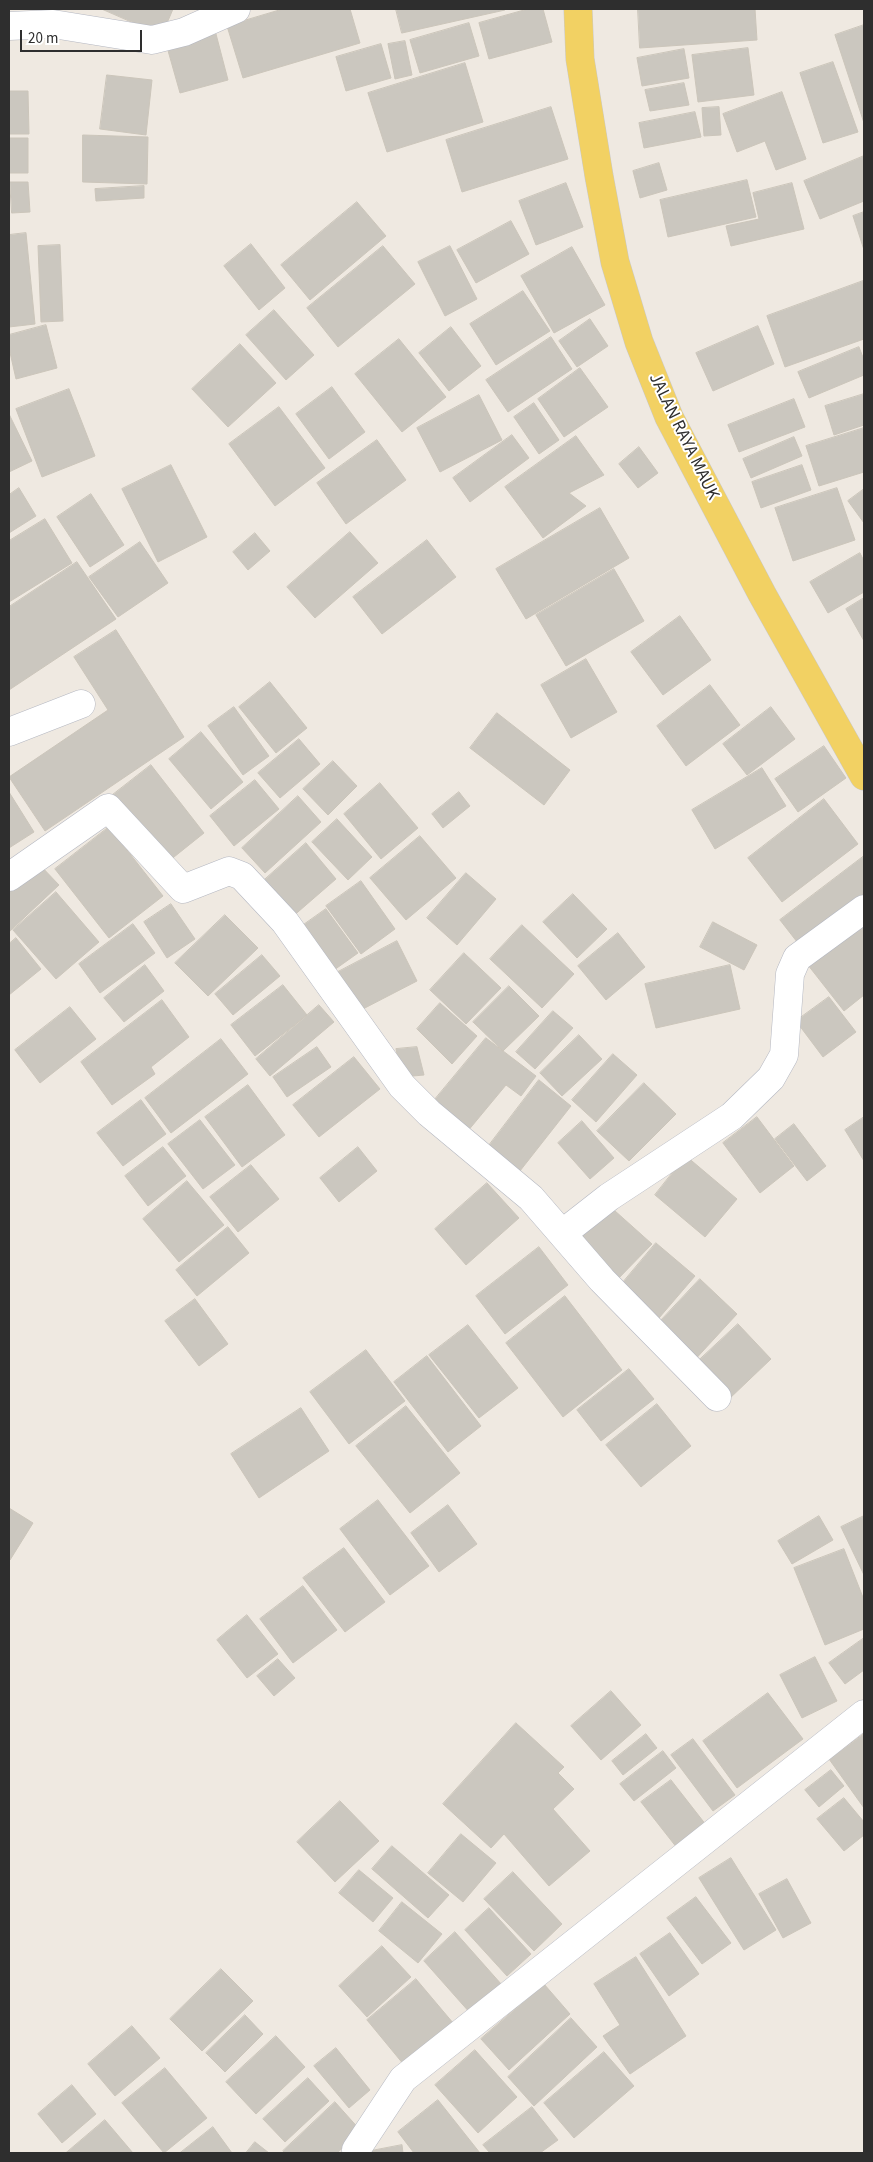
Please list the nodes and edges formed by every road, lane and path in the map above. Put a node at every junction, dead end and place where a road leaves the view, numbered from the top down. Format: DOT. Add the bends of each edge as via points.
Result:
graph roads {
  1 [pos="236,9"];
  2 [pos="578,9"];
  3 [pos="9,26"];
  4 [pos="82,704"];
  5 [pos="9,732"];
  6 [pos="864,776"];
  7 [pos="9,877"];
  8 [pos="864,909"];
  9 [pos="563,1232"];
  10 [pos="717,1397"];
  11 [pos="864,1714"];
  12 [pos="356,2150"];
  1 -- 3 [label="street" via="184,32 152,40 53,24"];
  2 -- 6 [label="main road, JALAN RAYA MAUK" via="580,59 599,176 615,262 639,342 669,417 762,594"];
  4 -- 5 [label="street"];
  7 -- 9 [label="street" via="108,808 183,889 229,872 242,876 285,922 402,1086 429,1113 531,1198"];
  8 -- 9 [label="street" via="797,958 790,974 784,1055 771,1078 732,1116 608,1197"];
  9 -- 10 [label="street" via="602,1280"];
  11 -- 12 [label="street" via="403,2079"];
}
